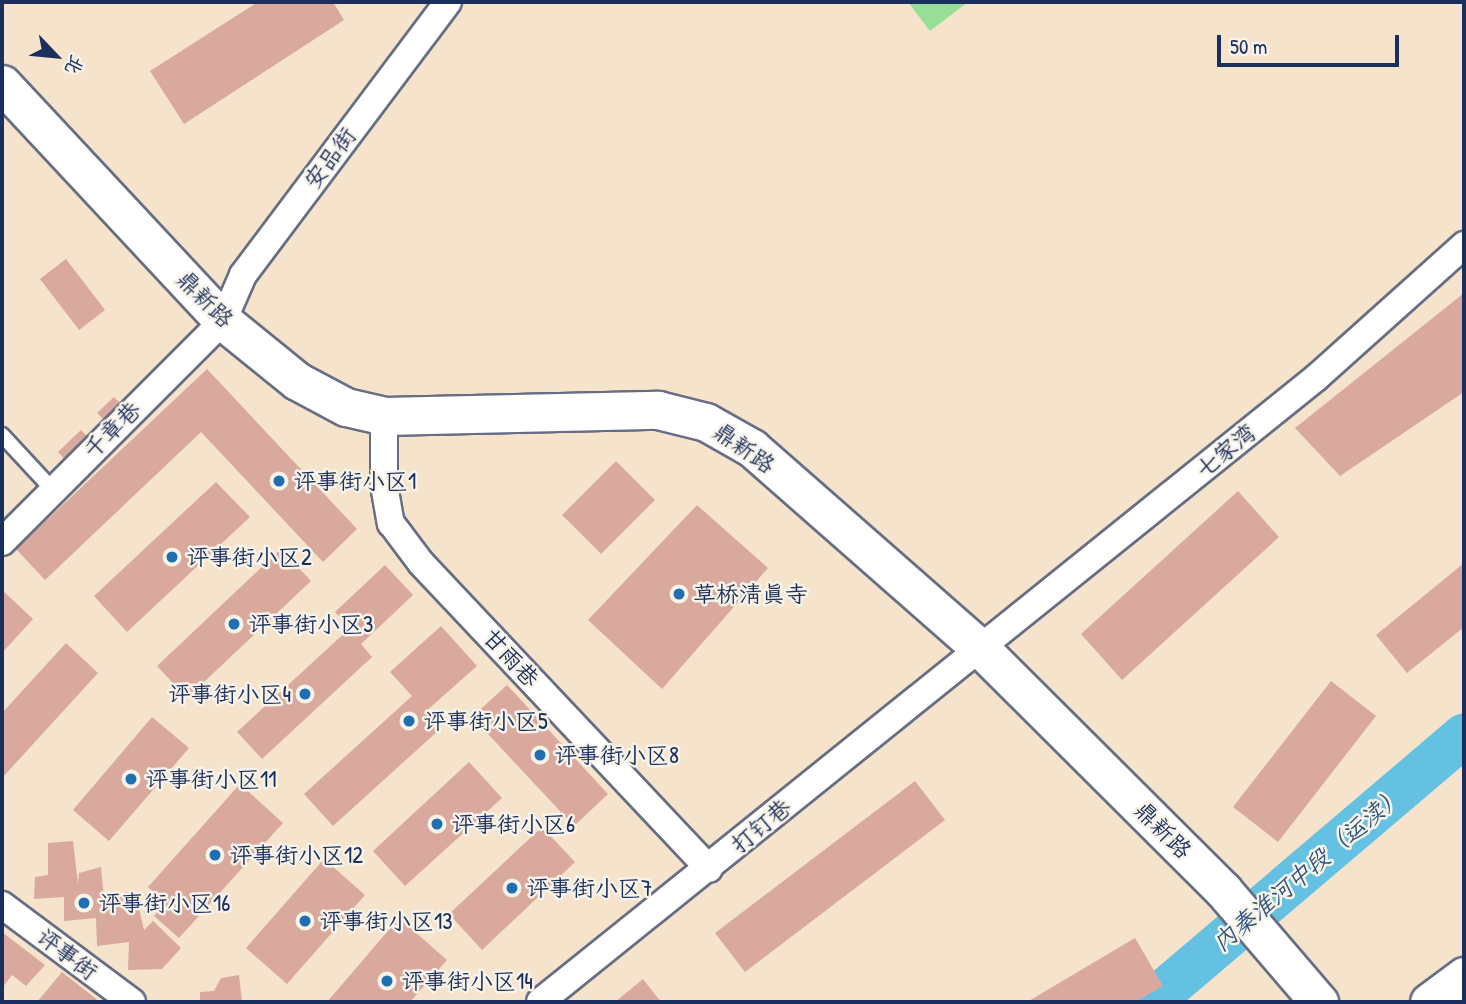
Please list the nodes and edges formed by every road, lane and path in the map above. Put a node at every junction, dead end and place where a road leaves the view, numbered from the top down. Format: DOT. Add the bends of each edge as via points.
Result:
graph roads {
  1 [pos="448,2"];
  2 [pos="2,84"];
  3 [pos="1464,245"];
  4 [pos="223,321"];
  5 [pos="384,416"];
  6 [pos="2,435"];
  7 [pos="52,489"];
  8 [pos="2,542"];
  9 [pos="981,649"];
  10 [pos="709,869"];
  11 [pos="2,905"];
  12 [pos="1464,976"];
  13 [pos="1313,995"];
  14 [pos="132,1002"];
  15 [pos="540,1002"];
  16 [pos="1429,1002"];
  1 -- 4 [label="street, 安品街" via="243,275"];
  2 -- 4 [label="street, 鼎新路"];
  3 -- 9 [label="street, 七家湾" via="1317,377"];
  4 -- 5 [label="street, 鼎新路" via="297,381 346,407"];
  4 -- 7 [label="street, 千章巷"];
  5 -- 9 [label="street, 鼎新路" via="658,410 706,422 751,448"];
  5 -- 10 [label="street, 甘雨巷" via="384,485 391,523 421,563"];
  6 -- 7 [label="lane"];
  7 -- 8 [label="street, 千章巷"];
  9 -- 10 [label="street, 打钉巷"];
  9 -- 13 [label="street, 鼎新路" via="1223,890"];
  10 -- 15 [label="street, 打钉巷"];
  11 -- 14 [label="street, 评事街"];
  12 -- 16 [label="street"];
}
